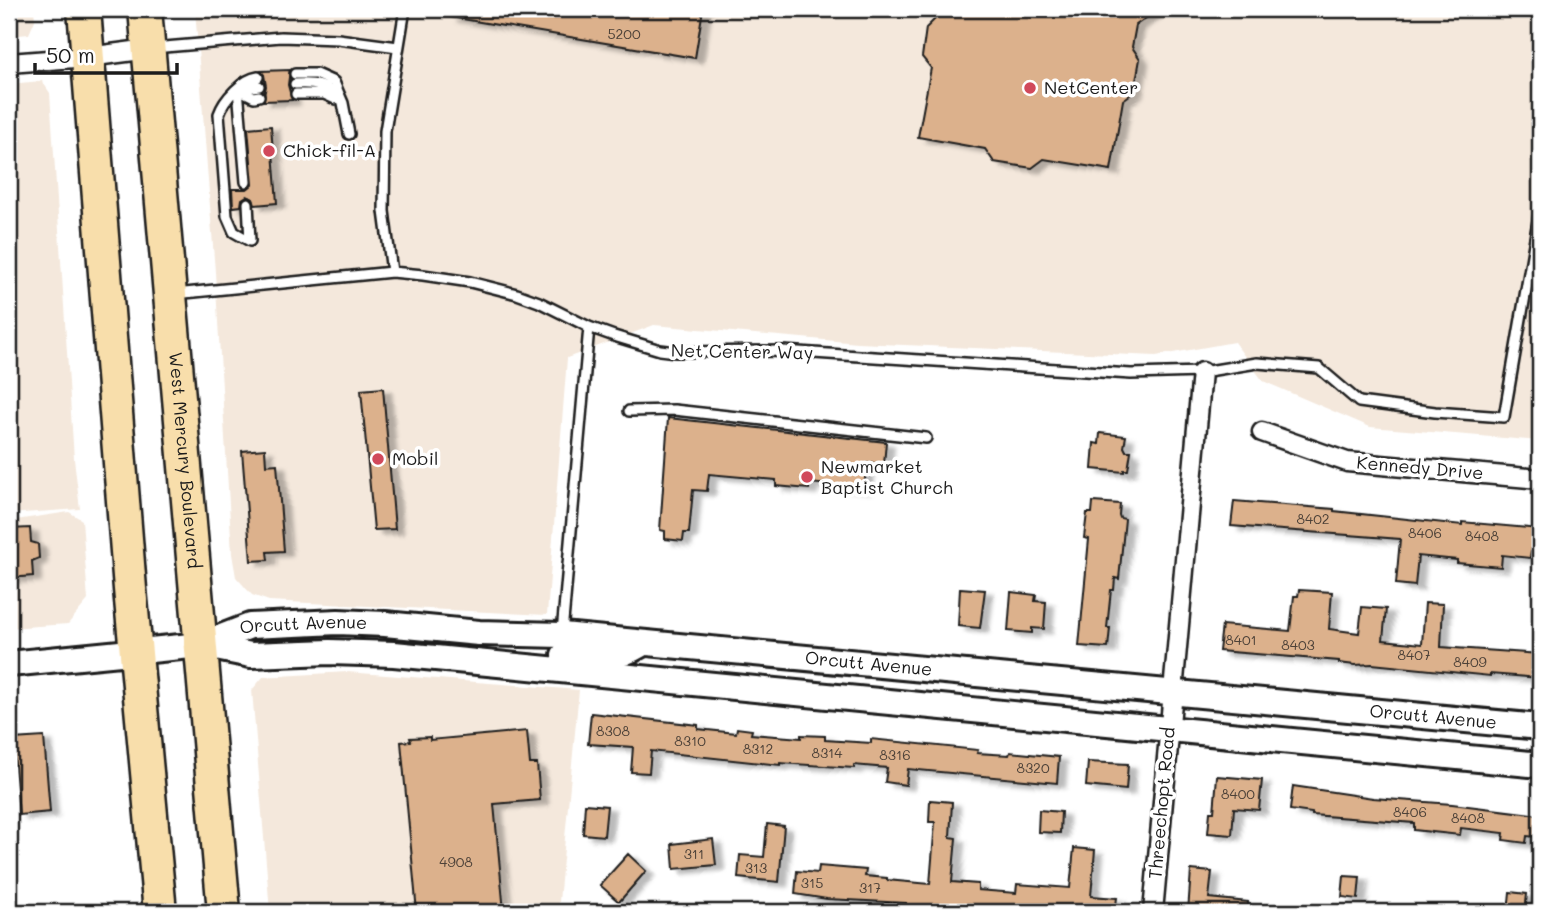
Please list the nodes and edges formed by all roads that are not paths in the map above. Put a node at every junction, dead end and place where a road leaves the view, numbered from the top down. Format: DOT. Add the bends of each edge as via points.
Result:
graph roads {
  1 [pos="84,9"];
  2 [pos="145,9"];
  3 [pos="405,9"];
  4 [pos="398,47"];
  5 [pos="149,48"];
  6 [pos="88,57"];
  7 [pos="9,63"];
  8 [pos="239,89"];
  9 [pos="343,103"];
  10 [pos="348,134"];
  11 [pos="246,182"];
  12 [pos="247,203"];
  13 [pos="1540,209"];
  14 [pos="392,272"];
  15 [pos="170,294"];
  16 [pos="589,327"];
  17 [pos="1202,372"];
  18 [pos="629,411"];
  19 [pos="1262,432"];
  20 [pos="926,438"];
  21 [pos="1540,480"];
  22 [pos="562,635"];
  23 [pos="644,642"];
  24 [pos="201,645"];
  25 [pos="135,653"];
  26 [pos="9,664"];
  27 [pos="549,669"];
  28 [pos="1171,693"];
  29 [pos="1540,727"];
  30 [pos="1169,729"];
  31 [pos="1540,765"];
  32 [pos="160,912"];
  33 [pos="224,912"];
  34 [pos="1153,912"];
  1 -- 6 [label="highway"];
  2 -- 5 [label="highway, West Mercury Boulevard"];
  3 -- 4 [label="lane"];
  4 -- 5 [label="lane" via="281,37"];
  4 -- 14 [label="lane" via="384,161 384,211"];
  5 -- 6 [label="street"];
  5 -- 15 [label="highway, West Mercury Boulevard"];
  6 -- 7 [label="street"];
  6 -- 25 [label="highway"];
  8 -- 8 [label="lane" via="250,78 259,86 254,97"];
  8 -- 11 [label="lane"];
  8 -- 12 [label="lane" via="226,99 219,114 227,216 234,232 250,241"];
  9 -- 9 [label="lane" via="324,94 295,84 316,74 325,76 334,82"];
  9 -- 10 [label="lane"];
  13 -- 17 [label="lane, Net Center Way" via="1504,417 1359,402 1319,368 1257,363"];
  14 -- 15 [label="lane, Net Center Way"];
  14 -- 16 [label="lane, Net Center Way" via="470,282 517,294"];
  15 -- 24 [label="highway, West Mercury Boulevard"];
  16 -- 17 [label="lane, Net Center Way" via="676,352 783,351 1131,373"];
  16 -- 22 [label="lane"];
  17 -- 28 [label="street"];
  18 -- 20 [label="lane" via="674,410"];
  19 -- 21 [label="street, Kennedy Drive" via="1347,462"];
  22 -- 23 [label="main road, Orcutt Avenue"];
  22 -- 24 [label="main road, Orcutt Avenue" via="326,623 250,626"];
  23 -- 27 [label="main road" via="613,657 559,654"];
  23 -- 28 [label="main road, Orcutt Avenue"];
  24 -- 25 [label="main road, Orcutt Avenue"];
  24 -- 27 [label="main road, Orcutt Avenue" via="251,655 394,654"];
  24 -- 33 [label="highway, West Mercury Boulevard"];
  25 -- 26 [label="main road, Orcutt Avenue"];
  25 -- 32 [label="highway"];
  27 -- 30 [label="main road, Orcutt Avenue"];
  28 -- 29 [label="main road, Orcutt Avenue"];
  28 -- 30 [label="street, Threechopt Road"];
  30 -- 31 [label="main road, Orcutt Avenue"];
  30 -- 34 [label="street, Threechopt Road"];
}
